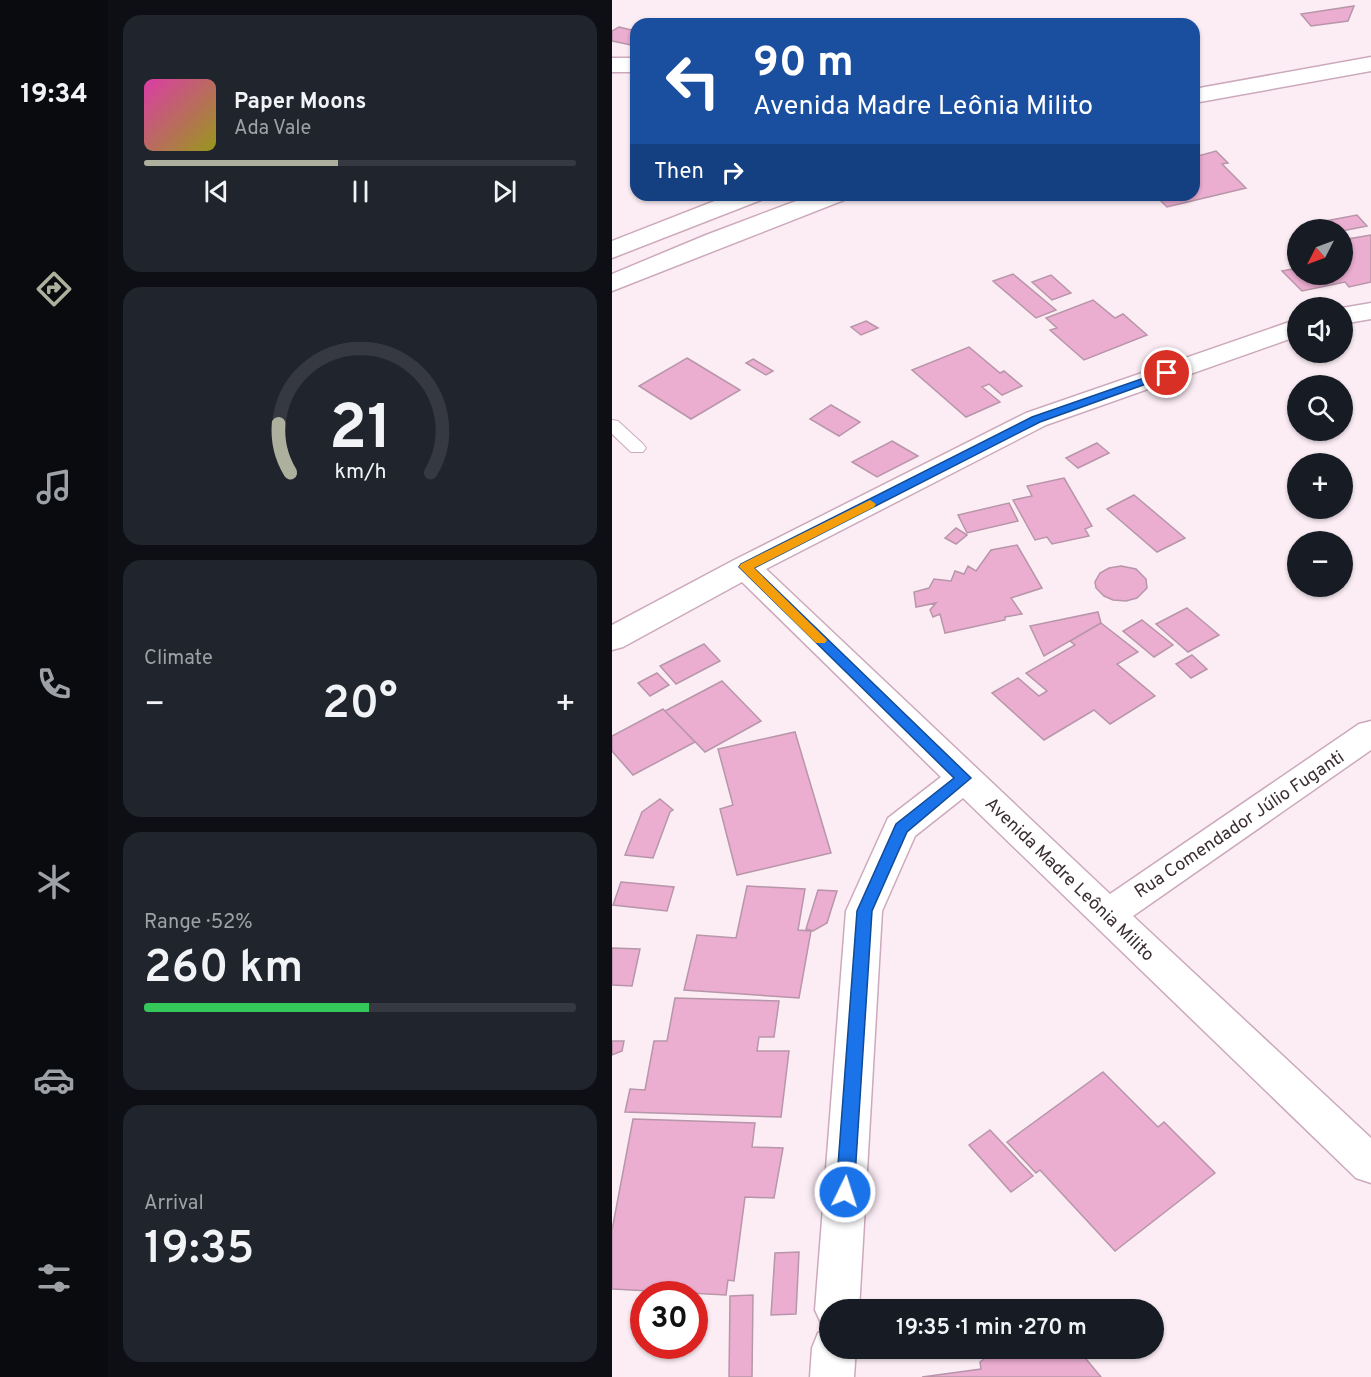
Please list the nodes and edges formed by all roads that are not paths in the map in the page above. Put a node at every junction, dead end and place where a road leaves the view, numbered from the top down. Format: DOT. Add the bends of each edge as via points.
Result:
graph roads {
  1 [pos="1371,44"];
  2 [pos="1317,51"];
  3 [pos="1264,59"];
  4 [pos="1371,64"];
  5 [pos="612,65"];
  6 [pos="630,65"];
  7 [pos="1279,79"];
  8 [pos="1200,95"];
  9 [pos="737,201"];
  10 [pos="819,201"];
  11 [pos="612,250"];
  12 [pos="612,283"];
  13 [pos="1371,310"];
  14 [pos="1353,314"];
  15 [pos="1287,331"];
  16 [pos="612,425"];
  17 [pos="638,448"];
  18 [pos="745,567"];
  19 [pos="612,639"];
  20 [pos="1371,734"];
  21 [pos="964,778"];
  22 [pos="1107,915"];
  23 [pos="1371,1165"];
  24 [pos="838,1299"];
  25 [pos="833,1359"];
  26 [pos="832,1377"];
  1 -- 2 [label="street"];
  3 -- 7 [label="street"];
  4 -- 7 [label="street"];
  5 -- 6 [label="street"];
  7 -- 8 [label="street"];
  9 -- 11 [label="street"];
  10 -- 12 [label="street"];
  13 -- 14 [label="street"];
  15 -- 18 [label="street" via="1036,419"];
  16 -- 17 [label="lane"];
  18 -- 19 [label="street"];
  18 -- 21 [label="street, Avenida Madre Leônia Milito"];
  20 -- 22 [label="street, Rua Comendador Júlio Fuganti"];
  21 -- 22 [label="street, Avenida Madre Leônia Milito"];
  21 -- 24 [label="street" via="901,828 864,911"];
  22 -- 23 [label="street, Avenida Madre Leônia Milito"];
  25 -- 26 [label="street"];
}
